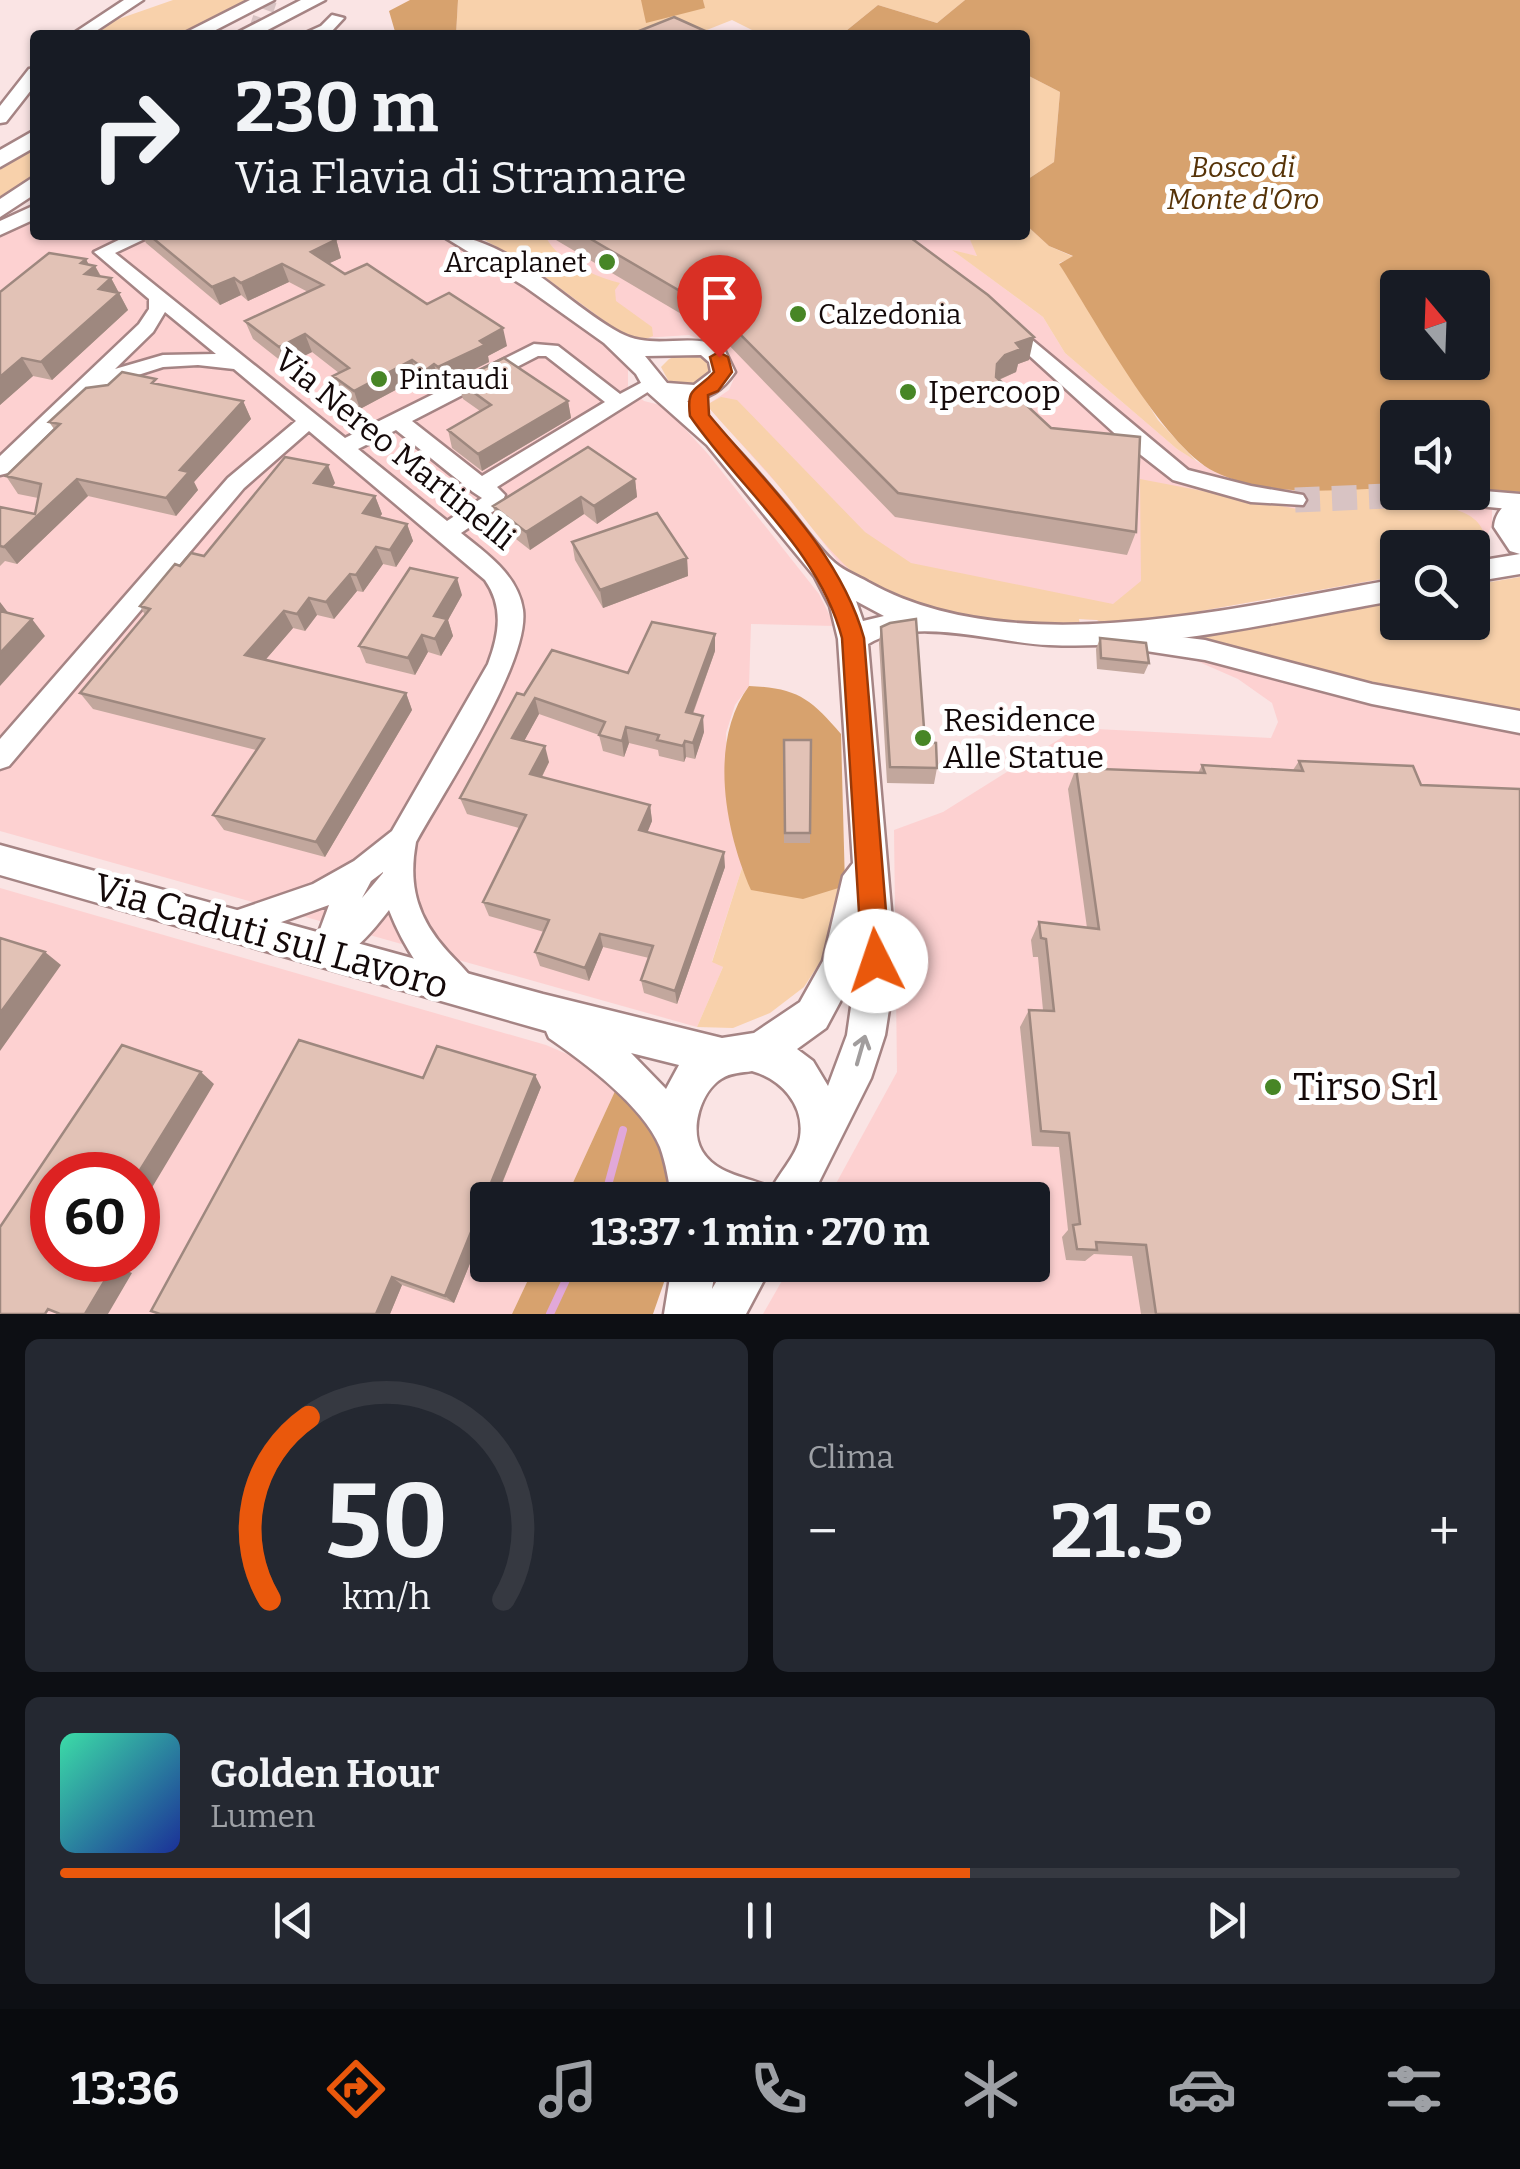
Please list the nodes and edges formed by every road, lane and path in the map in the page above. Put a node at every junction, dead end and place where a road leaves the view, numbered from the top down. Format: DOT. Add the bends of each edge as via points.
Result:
graph roads {
  1 [pos="135,0"];
  2 [pos="265,0"];
  3 [pos="316,0"];
  4 [pos="280,8"];
  5 [pos="337,18"];
  6 [pos="88,30"];
  7 [pos="202,30"];
  8 [pos="221,30"];
  9 [pos="249,30"];
  10 [pos="257,30"];
  11 [pos="323,30"];
  12 [pos="30,79"];
  13 [pos="0,118"];
  14 [pos="30,123"];
  15 [pos="30,140"];
  16 [pos="0,143"];
  17 [pos="0,160"];
  18 [pos="30,160"];
  19 [pos="0,180"];
  20 [pos="30,187"];
  21 [pos="0,210"];
  22 [pos="30,214"];
  23 [pos="0,229"];
  24 [pos="132,240"];
  25 [pos="460,240"];
  26 [pos="157,300"];
  27 [pos="987,309"];
  28 [pos="612,338"];
  29 [pos="664,350"];
  30 [pos="239,366"];
  31 [pos="654,381"];
  32 [pos="84,390"];
  33 [pos="700,391"];
  34 [pos="620,403"];
  35 [pos="397,420"];
  36 [pos="306,422"];
  37 [pos="705,428"];
  38 [pos="340,449"];
  39 [pos="0,468"];
  40 [pos="481,486"];
  41 [pos="1295,500"];
  42 [pos="1487,510"];
  43 [pos="1517,530"];
  44 [pos="446,532"];
  45 [pos="1490,558"];
  46 [pos="826,571"];
  47 [pos="1380,591"];
  48 [pos="922,619"];
  49 [pos="1106,636"];
  50 [pos="853,638"];
  51 [pos="1520,722"];
  52 [pos="0,758"];
  53 [pos="867,824"];
  54 [pos="402,840"];
  55 [pos="0,860"];
  56 [pos="360,873"];
  57 [pos="395,880"];
  58 [pos="234,926"];
  59 [pos="327,952"];
  60 [pos="462,990"];
  61 [pos="543,1012"];
  62 [pos="741,1054"];
  63 [pos="820,1138"];
  64 [pos="686,1168"];
  65 [pos="798,1182"];
  66 [pos="691,1282"];
  67 [pos="740,1282"];
  68 [pos="686,1314"];
  69 [pos="722,1314"];
  1 -- 6 [label="main road"];
  2 -- 7 [label="highway"];
  3 -- 4 [label="highway"];
  4 -- 8 [label="highway"];
  4 -- 9 [label="highway"];
  4 -- 10 [label="highway"];
  5 -- 11 [label="street"];
  12 -- 13 [label="main road"];
  14 -- 16 [label="highway"];
  15 -- 17 [label="highway"];
  18 -- 19 [label="highway"];
  20 -- 21 [label="highway"];
  22 -- 23 [label="main road"];
  24 -- 26 [label="street, Via Nereo Martinelli" via="103,252"];
  25 -- 28 [label="main road"];
  26 -- 30 [label="street, Via Nereo Martinelli"];
  26 -- 32 [label="street" via="154,318"];
  27 -- 41 [label="street" via="1181,474"];
  28 -- 29 [label="main road"];
  28 -- 31 [label="main road"];
  29 -- 31 [label="main road" via="648,363"];
  29 -- 33 [label="main road" via="690,346 719,357 719,380"];
  30 -- 32 [label="street" via="166,360"];
  30 -- 36 [label="street, Via Nereo Martinelli"];
  31 -- 33 [label="main road"];
  31 -- 34 [label="street"];
  31 -- 37 [label="main road"];
  32 -- 39 [label="street"];
  33 -- 37 [label="main road" via="697,407"];
  34 -- 35 [label="street" via="551,350 534,350"];
  34 -- 40 [label="street"];
  35 -- 38 [label="street"];
  35 -- 40 [label="street"];
  36 -- 38 [label="street, Via Nereo Martinelli"];
  36 -- 52 [label="street" via="236,482"];
  37 -- 46 [label="main road"];
  38 -- 44 [label="street, Via Nereo Martinelli"];
  40 -- 44 [label="street" via="493,501"];
  42 -- 43 [label="street"];
  43 -- 45 [label="main road"];
  44 -- 54 [label="street, Via Nereo Martinelli" via="505,587 511,640"];
  46 -- 48 [label="main road"];
  46 -- 50 [label="main road"];
  47 -- 49 [label="main road"];
  48 -- 49 [label="main road"];
  48 -- 50 [label="main road"];
  49 -- 51 [label="street" via="1205,650 1372,694"];
  50 -- 53 [label="main road"];
  53 -- 62 [label="main road" via="840,966 814,1015"];
  63 -- 53 [label="main road, one-way" via="867,1031 876,961"];
  54 -- 56 [label="street, Via Nereo Martinelli"];
  54 -- 57 [label="street, Via Nereo Martinelli"];
  55 -- 58 [label="main road, Via Caduti sul Lavoro"];
  56 -- 58 [label="street, Via Nereo Martinelli" via="302,905"];
  56 -- 59 [label="street, Via Nereo Martinelli"];
  57 -- 59 [label="street, Via Nereo Martinelli"];
  57 -- 60 [label="street, Via Nereo Martinelli" via="413,932"];
  58 -- 59 [label="main road, Via Caduti sul Lavoro"];
  59 -- 60 [label="main road, Via Caduti sul Lavoro"];
  60 -- 61 [label="main road, Via Caduti sul Lavoro"];
  61 -- 62 [label="main road, Via Caduti sul Lavoro"];
  61 -- 64 [label="main road, Via Caduti sul Lavoro" via="625,1070 654,1101"];
  62 -- 63 [label="main road" via="782,1059 800,1072 820,1114"];
  62 -- 64 [label="main road" via="702,1070 686,1089 678,1113"];
  63 -- 65 [label="main road"];
  66 -- 68 [label="main road"];
  67 -- 69 [label="main road"];
}
